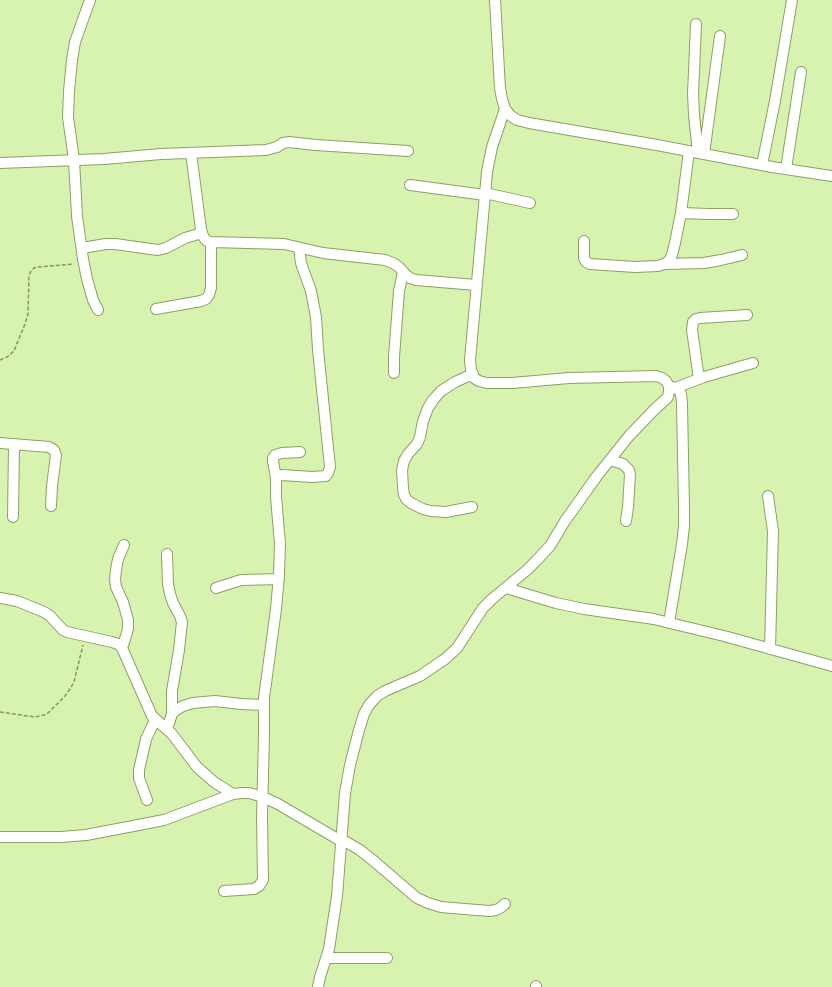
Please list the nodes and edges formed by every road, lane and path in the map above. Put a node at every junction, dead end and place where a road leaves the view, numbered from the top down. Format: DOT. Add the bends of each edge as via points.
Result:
graph roads {
  1 [pos="90,0"];
  2 [pos="496,0"];
  3 [pos="792,0"];
  4 [pos="696,24"];
  5 [pos="720,36"];
  6 [pos="802,72"];
  7 [pos="505,109"];
  8 [pos="408,151"];
  9 [pos="191,153"];
  10 [pos="697,153"];
  11 [pos="74,160"];
  12 [pos="0,163"];
  13 [pos="762,165"];
  14 [pos="786,169"];
  15 [pos="832,176"];
  16 [pos="410,185"];
  17 [pos="485,194"];
  18 [pos="530,203"];
  19 [pos="681,213"];
  20 [pos="733,214"];
  21 [pos="202,233"];
  22 [pos="211,242"];
  23 [pos="584,242"];
  24 [pos="82,248"];
  25 [pos="299,248"];
  26 [pos="742,255"];
  27 [pos="84,264"];
  28 [pos="664,264"];
  29 [pos="402,272"];
  30 [pos="476,285"];
  31 [pos="156,309"];
  32 [pos="98,310"];
  33 [pos="747,315"];
  34 [pos="0,360"];
  35 [pos="753,363"];
  36 [pos="394,373"];
  37 [pos="473,374"];
  38 [pos="699,379"];
  39 [pos="672,387"];
  40 [pos="0,443"];
  41 [pos="14,444"];
  42 [pos="300,452"];
  43 [pos="610,460"];
  44 [pos="276,478"];
  45 [pos="768,496"];
  46 [pos="51,506"];
  47 [pos="472,507"];
  48 [pos="13,517"];
  49 [pos="626,520"];
  50 [pos="124,545"];
  51 [pos="167,554"];
  52 [pos="279,579"];
  53 [pos="216,588"];
  54 [pos="506,588"];
  55 [pos="0,598"];
  56 [pos="669,623"];
  57 [pos="85,636"];
  58 [pos="122,648"];
  59 [pos="770,649"];
  60 [pos="832,666"];
  61 [pos="264,704"];
  62 [pos="0,712"];
  63 [pos="172,714"];
  64 [pos="155,720"];
  65 [pos="167,728"];
  66 [pos="233,794"];
  67 [pos="263,797"];
  68 [pos="147,800"];
  69 [pos="0,837"];
  70 [pos="341,840"];
  71 [pos="224,891"];
  72 [pos="505,904"];
  73 [pos="326,958"];
  74 [pos="388,958"];
  75 [pos="318,987"];
  1 -- 11 [label="street" via="75,42 71,68 68,118"];
  2 -- 7 [label="street" via="500,88"];
  3 -- 13 [label="street"];
  4 -- 10 [label="street" via="694,115"];
  5 -- 10 [label="street"];
  6 -- 14 [label="street"];
  7 -- 10 [label="street" via="517,120 529,123"];
  7 -- 17 [label="street" via="492,147"];
  8 -- 9 [label="street" via="289,142 266,150"];
  9 -- 11 [label="street"];
  9 -- 21 [label="street"];
  10 -- 13 [label="street"];
  10 -- 19 [label="street"];
  11 -- 12 [label="street"];
  11 -- 24 [label="street"];
  13 -- 14 [label="street"];
  14 -- 15 [label="street"];
  16 -- 17 [label="street"];
  17 -- 18 [label="street"];
  17 -- 30 [label="street"];
  19 -- 20 [label="street"];
  19 -- 28 [label="street" via="672,256"];
  21 -- 22 [label="street" via="204,239"];
  21 -- 24 [label="street" via="158,250 110,244"];
  22 -- 25 [label="street" via="284,244"];
  22 -- 31 [label="street" via="211,288 206,299"];
  23 -- 28 [label="street" via="584,258 590,264 635,267"];
  24 -- 27 [label="street"];
  25 -- 29 [label="street" via="385,260 399,267"];
  25 -- 44 [label="street" via="316,317 330,467 326,476 282,475"];
  26 -- 28 [label="street" via="710,262"];
  27 -- 32 [label="street" via="86,279"];
  27 -- 34 [label="path" via="38,267 31,271 25,324 14,350"];
  29 -- 30 [label="street" via="416,280"];
  29 -- 36 [label="street"];
  30 -- 37 [label="street" via="470,360"];
  33 -- 38 [label="street" via="700,318 693,322"];
  35 -- 38 [label="street"];
  37 -- 39 [label="street" via="474,378 487,383 656,376"];
  37 -- 47 [label="street" via="441,391 433,400 423,421 417,444 408,454 402,470 402,488 411,503 423,509 446,512"];
  38 -- 39 [label="street"];
  39 -- 43 [label="street" via="668,396 629,436"];
  39 -- 56 [label="street" via="679,390 682,404 684,514 682,544"];
  40 -- 41 [label="street"];
  41 -- 46 [label="street" via="49,447 54,450 56,455"];
  41 -- 48 [label="street"];
  42 -- 44 [label="street" via="275,455 273,461"];
  43 -- 49 [label="street" via="623,464 629,470"];
  43 -- 54 [label="street" via="565,521 550,546"];
  44 -- 52 [label="street" via="280,544"];
  45 -- 59 [label="street" via="773,531"];
  50 -- 58 [label="street" via="118,559 115,579 128,620"];
  51 -- 63 [label="street" via="170,594 182,622 172,691"];
  52 -- 53 [label="street" via="241,580"];
  52 -- 61 [label="street"];
  54 -- 56 [label="street" via="556,603"];
  54 -- 70 [label="street" via="483,608 457,648 445,659 420,676 385,691 369,705 360,725 350,765"];
  55 -- 57 [label="street" via="17,601 44,612 63,630"];
  56 -- 59 [label="street"];
  57 -- 58 [label="street" via="112,642"];
  57 -- 62 [label="path" via="74,682 48,712 35,717"];
  58 -- 64 [label="street"];
  59 -- 60 [label="street"];
  61 -- 63 [label="street" via="215,701 192,703"];
  61 -- 67 [label="street"];
  63 -- 65 [label="street"];
  64 -- 65 [label="street"];
  64 -- 68 [label="street" via="146,739 139,770 139,778"];
  65 -- 66 [label="street" via="197,767"];
  66 -- 67 [label="street" via="249,793"];
  66 -- 69 [label="street" via="164,820 86,835"];
  67 -- 70 [label="street"];
  67 -- 71 [label="street" via="261,884 254,889"];
  70 -- 72 [label="street" via="360,850 413,894 428,903 441,907 489,911"];
  70 -- 73 [label="street" via="337,896"];
  73 -- 74 [label="street"];
  73 -- 75 [label="street"];
}
